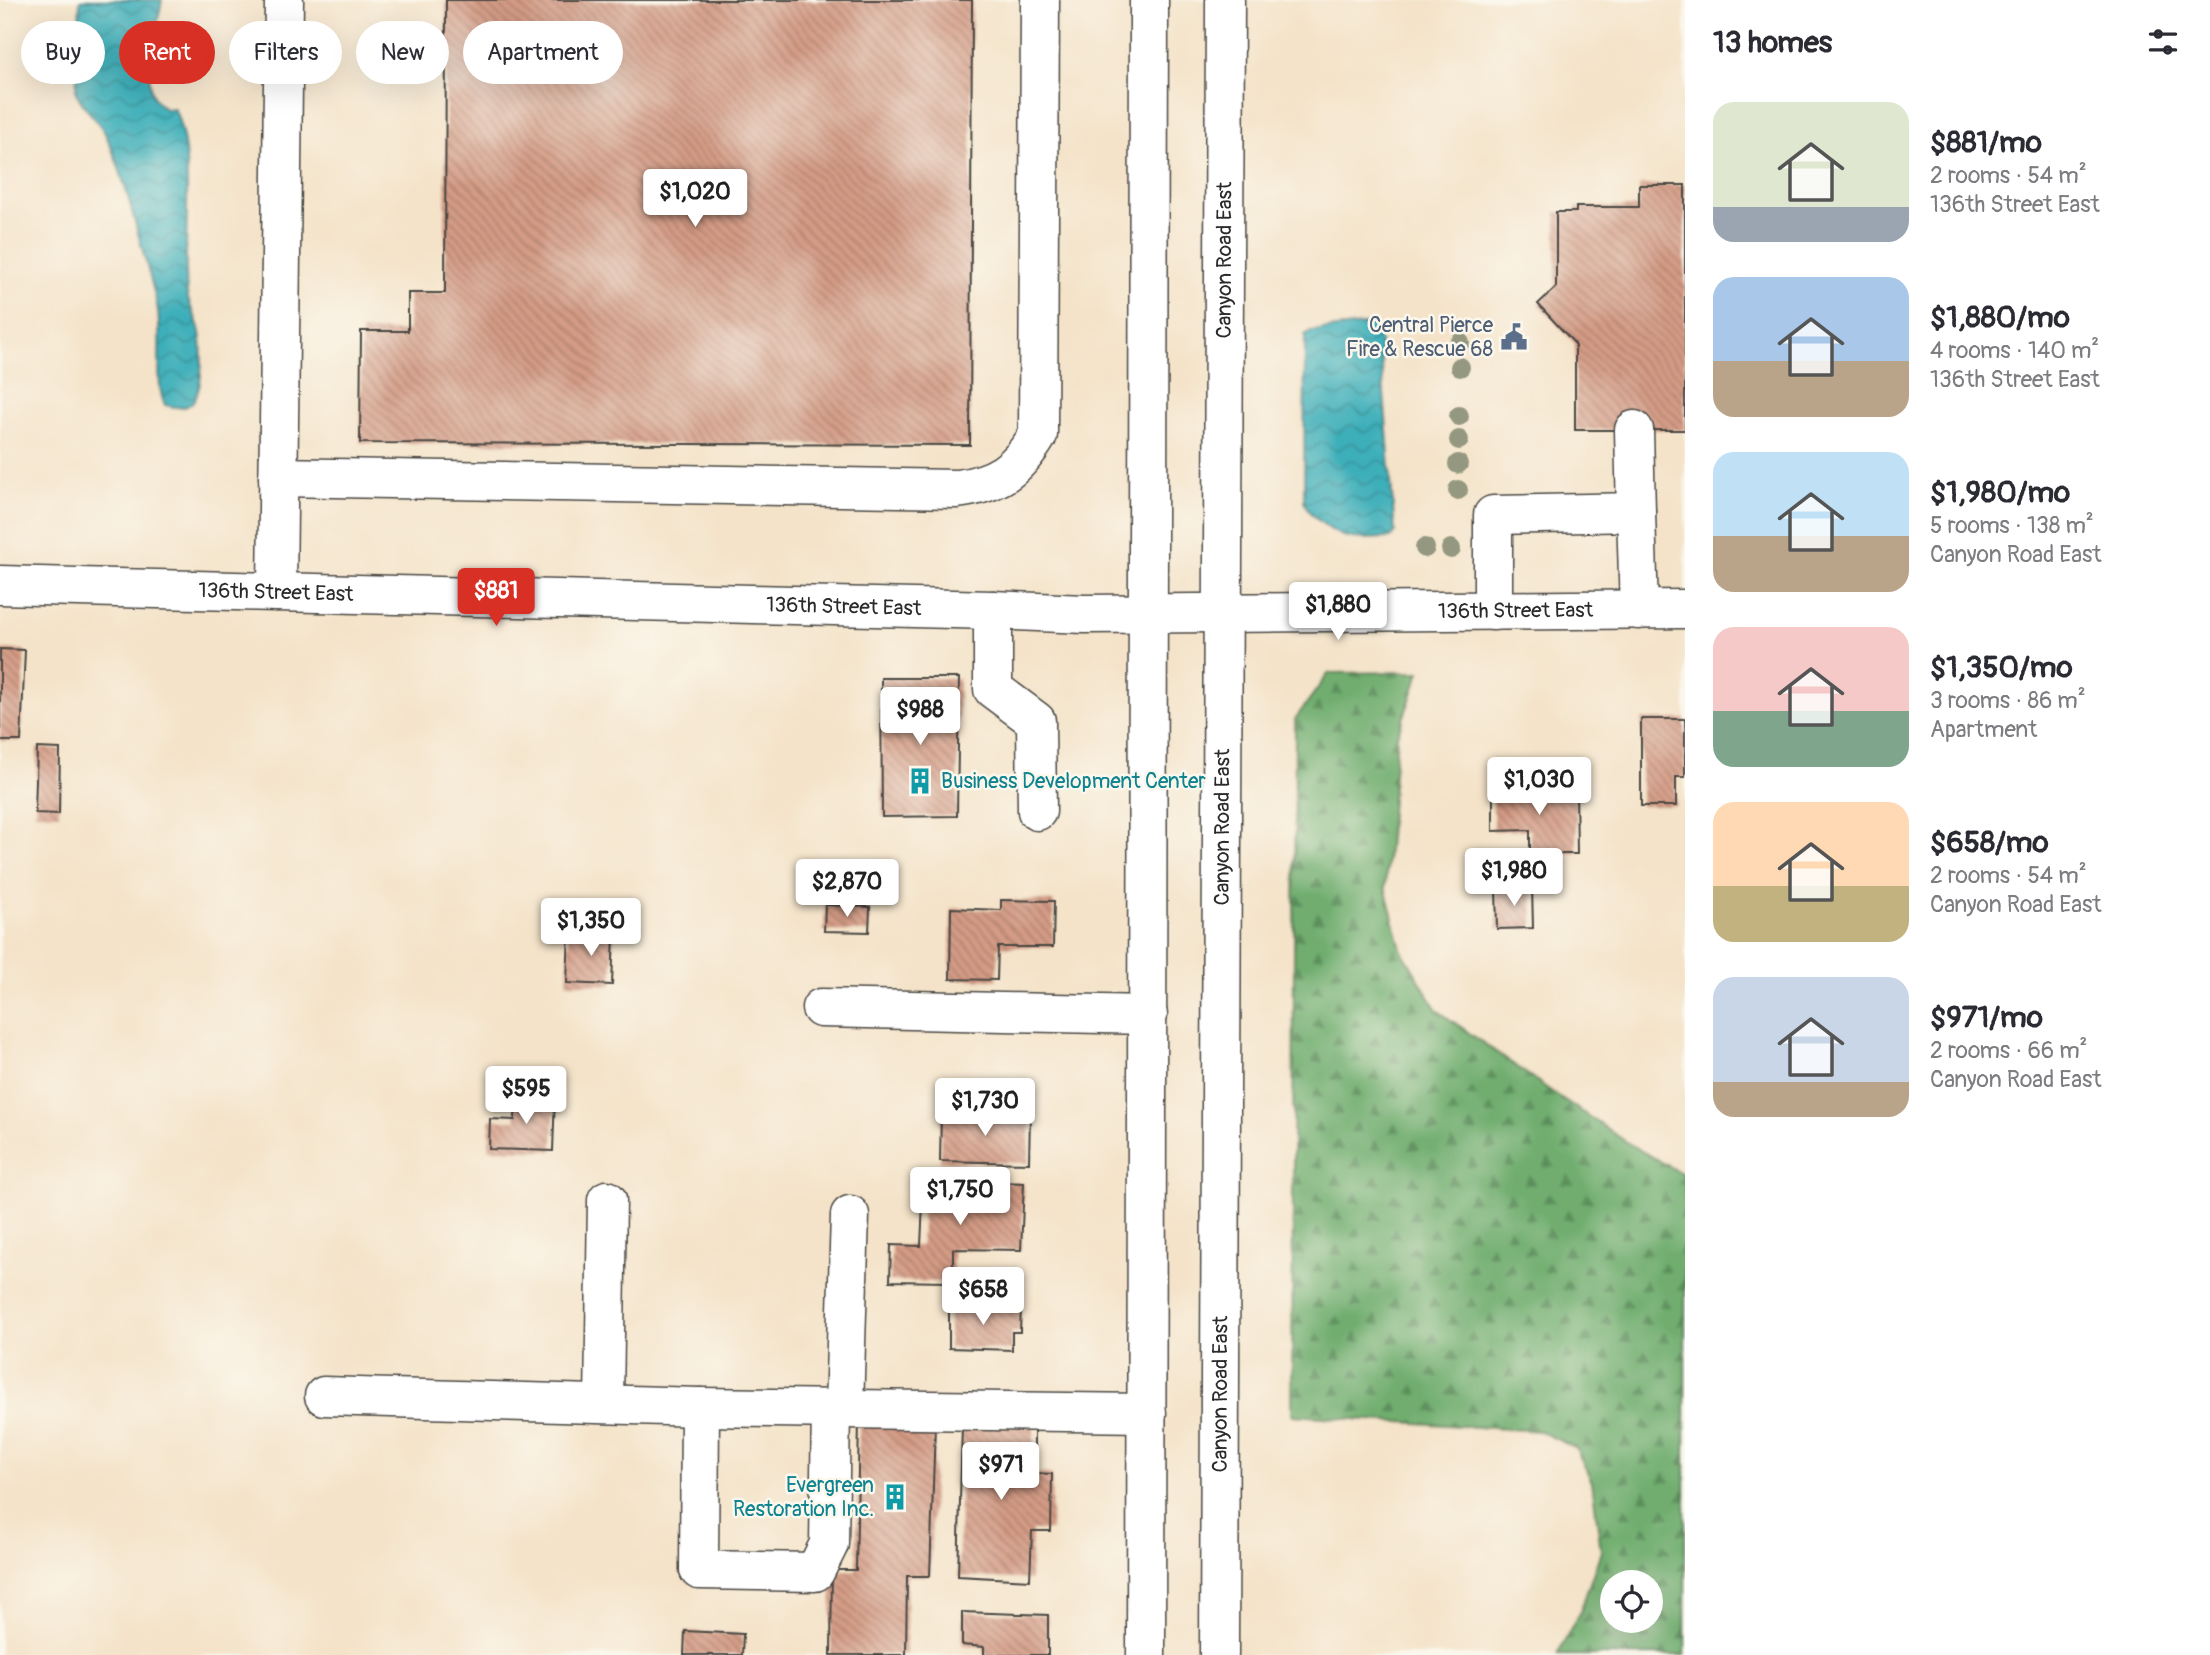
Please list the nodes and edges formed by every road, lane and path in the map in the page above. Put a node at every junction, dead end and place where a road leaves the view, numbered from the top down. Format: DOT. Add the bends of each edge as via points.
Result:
graph roads {
  1 [pos="284,0"];
  2 [pos="1040,0"];
  3 [pos="1149,0"];
  4 [pos="1225,0"];
  5 [pos="1634,430"];
  6 [pos="278,477"];
  7 [pos="1636,512"];
  8 [pos="0,585"];
  9 [pos="277,592"];
  10 [pos="1685,609"];
  11 [pos="993,610"];
  12 [pos="1639,610"];
  13 [pos="1493,611"];
  14 [pos="1224,613"];
  15 [pos="1148,614"];
  16 [pos="1037,811"];
  17 [pos="821,1008"];
  18 [pos="1148,1016"];
  19 [pos="607,1200"];
  20 [pos="850,1215"];
  21 [pos="324,1396"];
  22 [pos="604,1403"];
  23 [pos="700,1407"];
  24 [pos="837,1409"];
  25 [pos="1147,1413"];
  26 [pos="1146,1655"];
  27 [pos="1219,1655"];
  1 -- 6 [label="main road"];
  2 -- 6 [label="main road" via="1038,435 1028,453 996,479 957,489"];
  3 -- 15 [label="main road"];
  4 -- 14 [label="main road, Canyon Road East"];
  5 -- 7 [label="main road"];
  6 -- 9 [label="main road"];
  7 -- 12 [label="main road"];
  7 -- 13 [label="main road" via="1493,515"];
  8 -- 9 [label="main road, 136th Street East"];
  9 -- 11 [label="main road, 136th Street East"];
  10 -- 12 [label="main road, 136th Street East"];
  11 -- 15 [label="main road, 136th Street East"];
  11 -- 16 [label="main road" via="993,689 1036,722"];
  12 -- 13 [label="main road, 136th Street East"];
  13 -- 14 [label="main road, 136th Street East"];
  14 -- 15 [label="main road, 136th Street East"];
  14 -- 27 [label="main road, Canyon Road East"];
  15 -- 18 [label="main road"];
  17 -- 18 [label="main road"];
  18 -- 25 [label="main road"];
  19 -- 22 [label="main road"];
  20 -- 24 [label="main road"];
  21 -- 22 [label="main road"];
  22 -- 23 [label="main road"];
  23 -- 24 [label="main road"];
  23 -- 24 [label="main road" via="699,1570 789,1572 815,1572 829,1545"];
  24 -- 25 [label="main road"];
  25 -- 26 [label="main road"];
}
